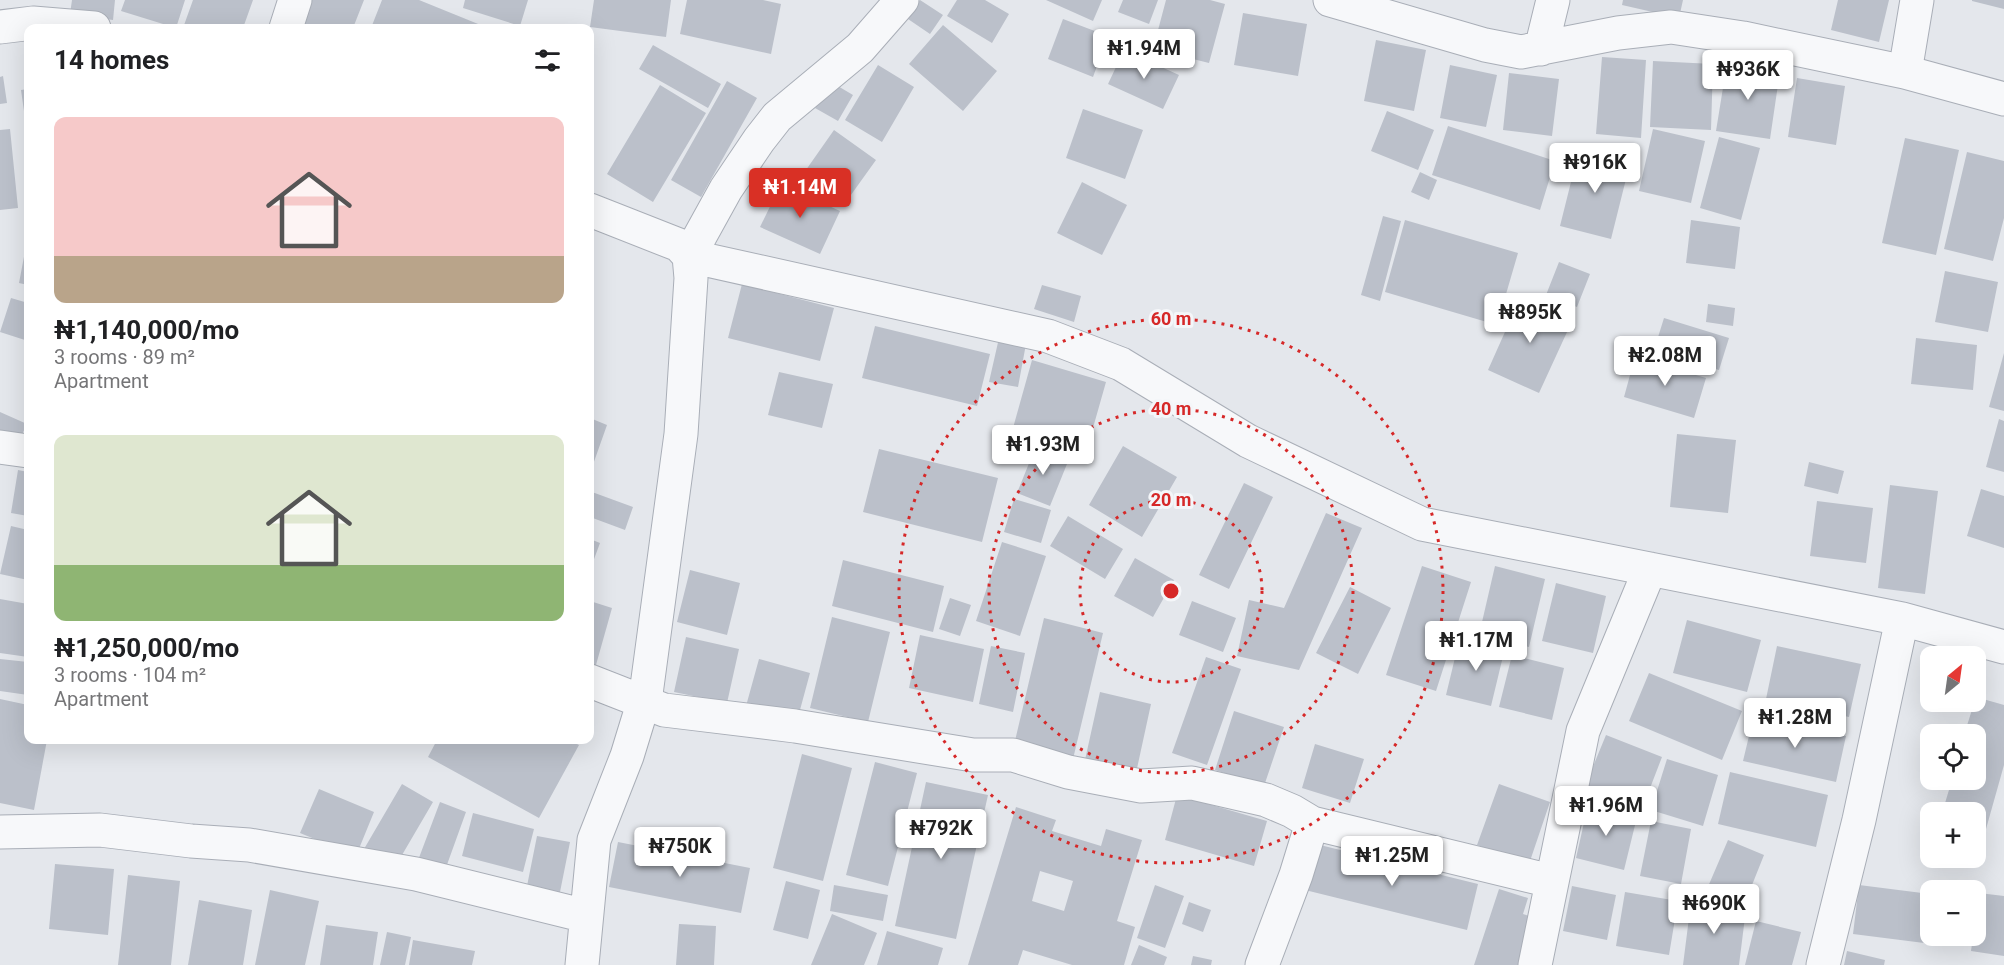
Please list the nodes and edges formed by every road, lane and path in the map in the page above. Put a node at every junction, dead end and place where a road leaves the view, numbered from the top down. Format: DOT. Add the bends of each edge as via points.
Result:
graph roads {
  1 [pos="5,0"];
  2 [pos="295,0"];
  3 [pos="902,0"];
  4 [pos="1330,0"];
  5 [pos="1553,0"];
  6 [pos="1917,0"];
  7 [pos="0,11"];
  8 [pos="24,24"];
  9 [pos="25,24"];
  10 [pos="45,24"];
  11 [pos="287,24"];
  12 [pos="0,27"];
  13 [pos="1541,48"];
  14 [pos="1905,72"];
  15 [pos="2004,99"];
  16 [pos="594,212"];
  17 [pos="689,256"];
  18 [pos="0,447"];
  19 [pos="24,450"];
  20 [pos="1650,569"];
  21 [pos="1902,619"];
  22 [pos="2004,647"];
  23 [pos="594,683"];
  24 [pos="642,703"];
  25 [pos="1312,824"];
  26 [pos="0,832"];
  27 [pos="1551,881"];
  28 [pos="586,916"];
  29 [pos="582,965"];
  30 [pos="1262,965"];
  31 [pos="1535,965"];
  32 [pos="1823,965"];
  1 -- 7 [label="street"];
  2 -- 11 [label="street"];
  3 -- 17 [label="street" via="860,48 777,117 726,189"];
  4 -- 13 [label="street" via="1485,45 1521,52"];
  5 -- 13 [label="street"];
  6 -- 14 [label="street"];
  8 -- 12 [label="street"];
  9 -- 10 [label="street"];
  13 -- 14 [label="street" via="1671,27"];
  14 -- 15 [label="street"];
  16 -- 17 [label="street" via="679,244"];
  17 -- 20 [label="street" via="1048,336 1121,364 1248,441 1422,524"];
  17 -- 24 [label="street" via="681,434"];
  18 -- 19 [label="street"];
  20 -- 21 [label="street"];
  20 -- 27 [label="street" via="1583,731"];
  21 -- 22 [label="street"];
  21 -- 32 [label="street"];
  23 -- 24 [label="street"];
  24 -- 25 [label="street" via="664,710 795,726 972,755 1013,755 1068,772 1141,786 1192,783 1266,800 1292,810"];
  24 -- 28 [label="street" via="627,756 594,840"];
  25 -- 27 [label="street"];
  25 -- 30 [label="street"];
  26 -- 28 [label="street" via="100,830 249,845 416,874"];
  27 -- 31 [label="street"];
  28 -- 29 [label="street"];
}
